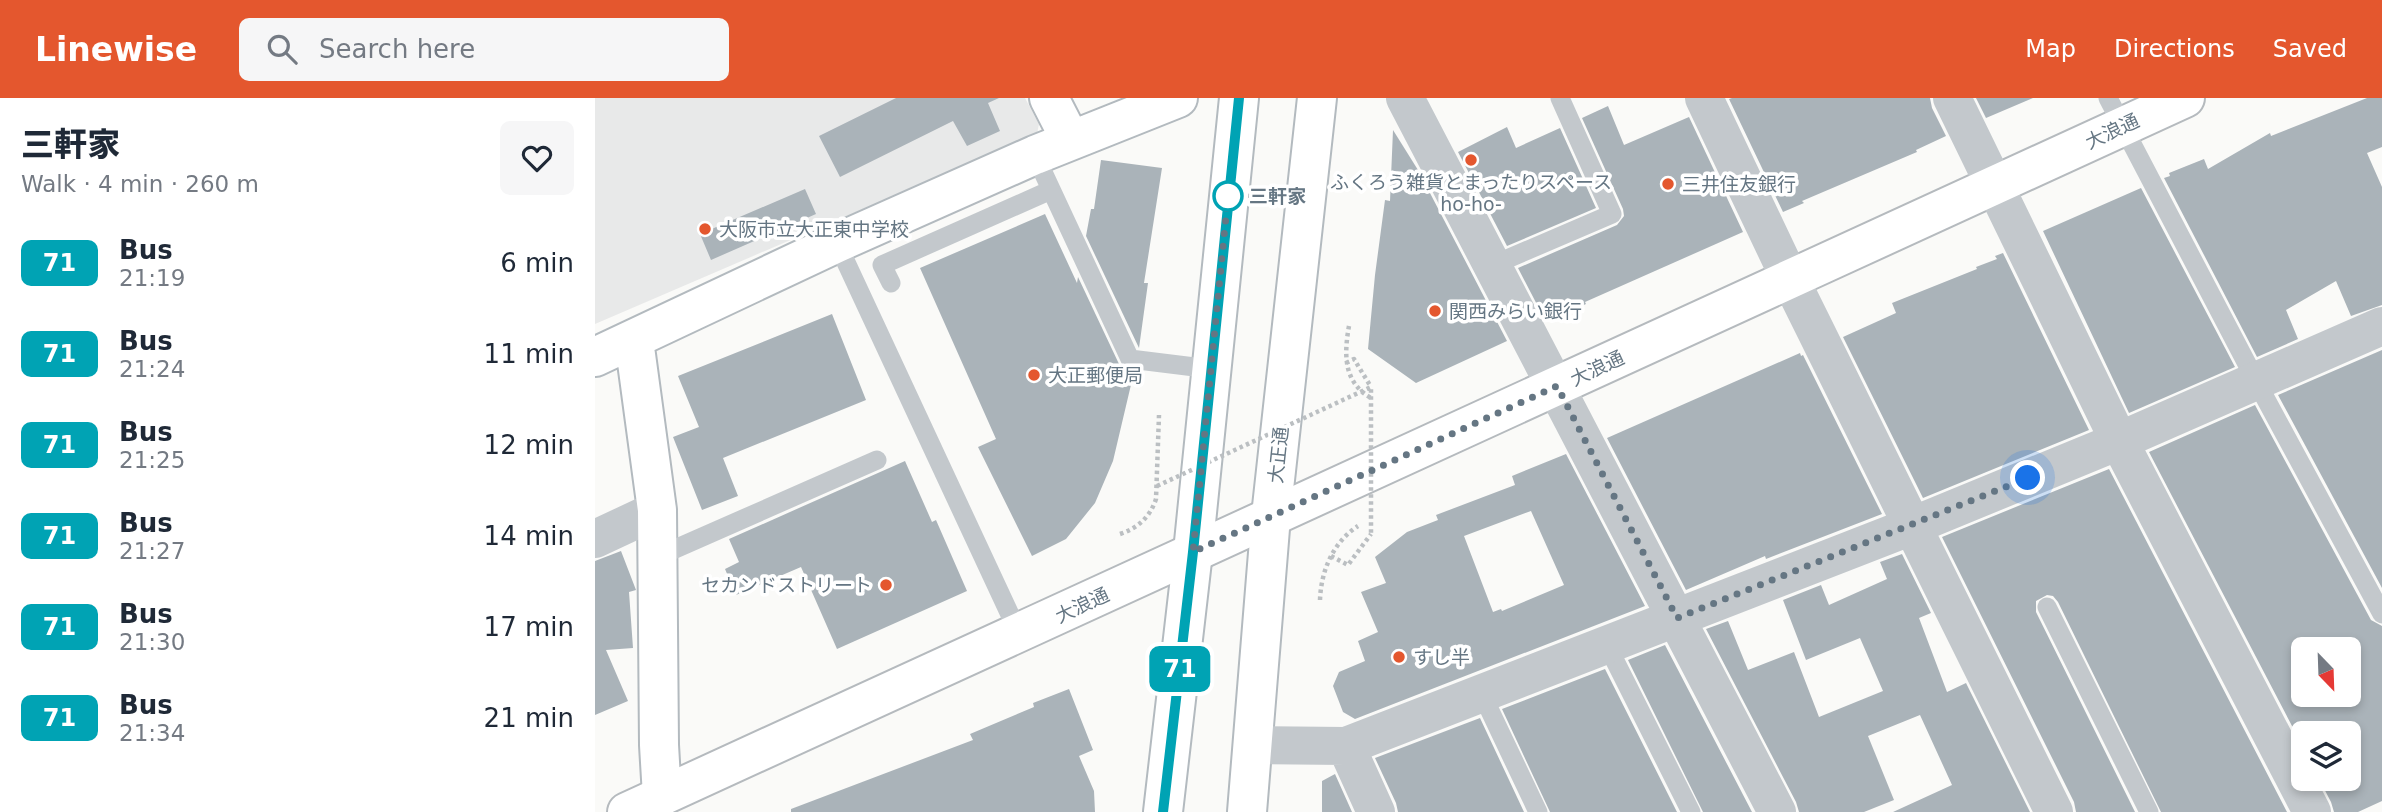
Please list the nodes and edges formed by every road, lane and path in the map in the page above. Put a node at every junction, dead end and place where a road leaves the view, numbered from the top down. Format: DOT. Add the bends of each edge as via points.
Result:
graph roads {
  1 [pos="1049,98"];
  2 [pos="1178,98"];
  3 [pos="1239,98"];
  4 [pos="1317,98"];
  5 [pos="1405,98"];
  6 [pos="1560,98"];
  7 [pos="1704,98"];
  8 [pos="1952,98"];
  9 [pos="2185,98"];
  10 [pos="2116,112"];
  11 [pos="1070,139"];
  12 [pos="1035,155"];
  13 [pos="1996,184"];
  14 [pos="1051,190"];
  15 [pos="837,243"];
  16 [pos="1493,265"];
  17 [pos="1790,279"];
  18 [pos="891,283"];
  19 [pos="1349,326"];
  20 [pos="2382,326"];
  21 [pos="634,340"];
  22 [pos="595,357"];
  23 [pos="1346,363"];
  24 [pos="1211,369"];
  25 [pos="2256,381"];
  26 [pos="1557,386"];
  27 [pos="1371,387"];
  28 [pos="1371,398"];
  29 [pos="1159,415"];
  30 [pos="2119,441"];
  31 [pos="877,460"];
  32 [pos="1157,485"];
  33 [pos="657,510"];
  34 [pos="1271,516"];
  35 [pos="1358,526"];
  36 [pos="1912,526"];
  37 [pos="1120,534"];
  38 [pos="595,539"];
  39 [pos="1193,552"];
  40 [pos="659,556"];
  41 [pos="1331,556"];
  42 [pos="1320,600"];
  43 [pos="2047,607"];
  44 [pos="2382,614"];
  45 [pos="1677,618"];
  46 [pos="1019,634"];
  47 [pos="1608,645"];
  48 [pos="1482,694"];
  49 [pos="1253,745"];
  50 [pos="1346,746"];
  51 [pos="663,804"];
  52 [pos="1161,811"];
  53 [pos="627,812"];
  54 [pos="1247,812"];
  55 [pos="1376,812"];
  56 [pos="1538,812"];
  57 [pos="1691,812"];
  58 [pos="1777,812"];
  59 [pos="2054,812"];
  60 [pos="2149,812"];
  61 [pos="2312,812"];
  1 -- 11 [label="main road"];
  2 -- 11 [label="main road"];
  3 -- 24 [label="main road"];
  4 -- 34 [label="main road, 大正通"];
  5 -- 16 [label="street"];
  6 -- 16 [label="lane" via="1612,214"];
  7 -- 17 [label="street"];
  8 -- 13 [label="street"];
  9 -- 10 [label="main road, 大浪通"];
  10 -- 13 [label="main road, 大浪通"];
  10 -- 25 [label="lane"];
  11 -- 12 [label="main road"];
  12 -- 14 [label="lane"];
  12 -- 15 [label="main road"];
  13 -- 17 [label="main road, 大浪通"];
  13 -- 30 [label="street"];
  14 -- 18 [label="lane" via="882,265"];
  14 -- 24 [label="lane" via="1130,359"];
  15 -- 21 [label="main road"];
  15 -- 46 [label="lane"];
  16 -- 26 [label="street"];
  17 -- 26 [label="main road, 大浪通"];
  17 -- 36 [label="street"];
  19 -- 23 [label="path"];
  20 -- 25 [label="street"];
  21 -- 22 [label="main road"];
  21 -- 33 [label="main road"];
  23 -- 27 [label="path" via="1354,359"];
  23 -- 28 [label="path" via="1357,387"];
  24 -- 39 [label="main road"];
  25 -- 30 [label="street"];
  25 -- 44 [label="lane"];
  26 -- 34 [label="main road, 大浪通"];
  26 -- 45 [label="street"];
  27 -- 32 [label="path, bridge"];
  27 -- 41 [label="path, bridge" via="1371,534 1348,565"];
  29 -- 32 [label="path"];
  30 -- 36 [label="street"];
  30 -- 61 [label="street"];
  31 -- 40 [label="lane"];
  32 -- 37 [label="path" via="1148,515"];
  33 -- 38 [label="street"];
  33 -- 40 [label="main road"];
  34 -- 39 [label="main road, 大浪通"];
  34 -- 49 [label="main road, 大正通"];
  35 -- 41 [label="path"];
  36 -- 45 [label="street"];
  36 -- 59 [label="street"];
  39 -- 46 [label="main road, 大浪通"];
  39 -- 52 [label="main road"];
  40 -- 51 [label="main road"];
  41 -- 42 [label="path"];
  43 -- 60 [label="lane"];
  45 -- 47 [label="street"];
  45 -- 58 [label="street"];
  46 -- 51 [label="main road, 大浪通"];
  47 -- 48 [label="street"];
  47 -- 57 [label="lane"];
  48 -- 50 [label="street"];
  48 -- 56 [label="lane"];
  49 -- 50 [label="street"];
  49 -- 54 [label="main road, 大正通"];
  50 -- 55 [label="street"];
  51 -- 53 [label="main road, 大浪通"];
}
